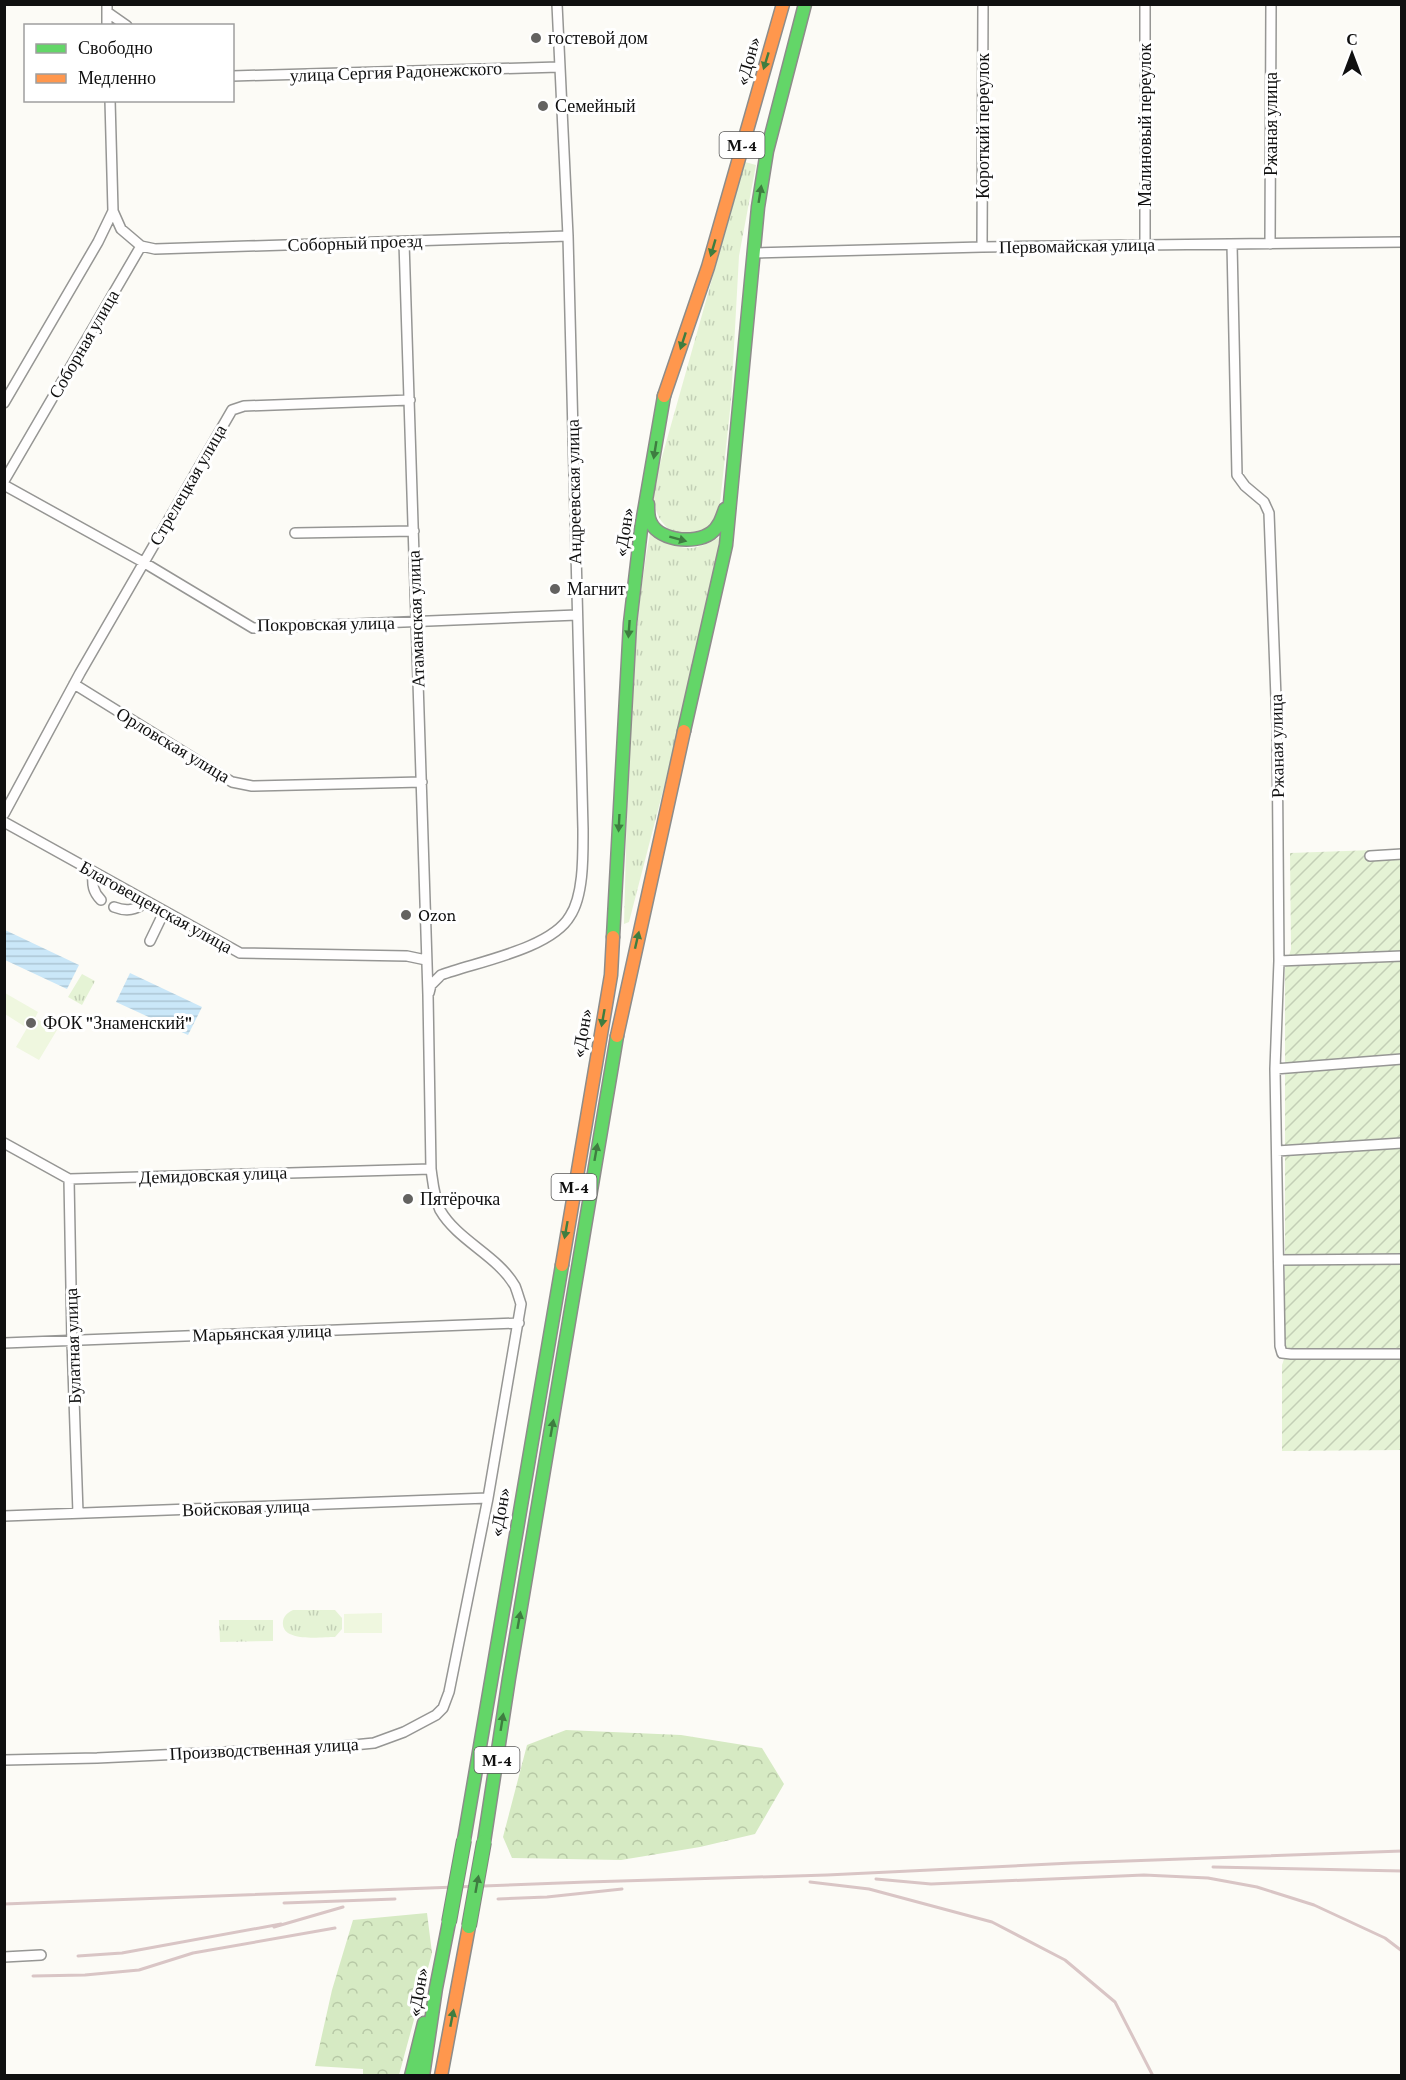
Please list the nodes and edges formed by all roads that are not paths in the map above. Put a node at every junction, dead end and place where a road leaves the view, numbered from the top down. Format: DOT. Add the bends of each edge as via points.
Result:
graph roads {
  1 [pos="557,4"];
  2 [pos="783,4"];
  3 [pos="805,4"];
  4 [pos="983,4"];
  5 [pos="1145,4"];
  6 [pos="1271,4"];
  7 [pos="107,8"];
  8 [pos="107,24"];
  9 [pos="125,24"];
  10 [pos="559,67"];
  11 [pos="234,76"];
  12 [pos="110,102"];
  13 [pos="113,211"];
  14 [pos="568,236"];
  15 [pos="404,242"];
  16 [pos="1401,242"];
  17 [pos="1232,244"];
  18 [pos="1270,244"];
  19 [pos="1145,245"];
  20 [pos="141,246"];
  21 [pos="982,247"];
  22 [pos="753,253"];
  23 [pos="741,395"];
  24 [pos="410,400"];
  25 [pos="4,403"];
  26 [pos="4,483"];
  27 [pos="648,497"];
  28 [pos="414,531"];
  29 [pos="295,532"];
  30 [pos="143,562"];
  31 [pos="577,615"];
  32 [pos="416,622"];
  33 [pos="74,684"];
  34 [pos="422,782"];
  35 [pos="4,814"];
  36 [pos="4,822"];
  37 [pos="1401,854"];
  38 [pos="1370,856"];
  39 [pos="93,873"];
  40 [pos="101,900"];
  41 [pos="147,902"];
  42 [pos="114,907"];
  43 [pos="164,912"];
  44 [pos="150,941"];
  45 [pos="1401,956"];
  46 [pos="426,960"];
  47 [pos="1279,961"];
  48 [pos="428,995"];
  49 [pos="1401,1059"];
  50 [pos="1275,1069"];
  51 [pos="4,1143"];
  52 [pos="1401,1143"];
  53 [pos="1277,1151"];
  54 [pos="432,1169"];
  55 [pos="69,1179"];
  56 [pos="1401,1259"];
  57 [pos="1279,1260"];
  58 [pos="519,1323"];
  59 [pos="72,1341"];
  60 [pos="4,1343"];
  61 [pos="1401,1354"];
  62 [pos="488,1498"];
  63 [pos="78,1513"];
  64 [pos="4,1516"];
  65 [pos="4,1760"];
  66 [pos="42,1955"];
  67 [pos="4,1957"];
  68 [pos="436,1988"];
  69 [pos="411,2076"];
  70 [pos="423,2076"];
  71 [pos="441,2076"];
  1 -- 10 [label="street, Андреевская улица"];
  2 -- 27 [label="main road, «Дон» / М-4, one-way" via="708,267 662,403"];
  22 -- 3 [label="main road, «Дон» / М-4, one-way" via="766,151"];
  4 -- 21 [label="street, Короткий переулок"];
  5 -- 19 [label="street, Малиновый переулок"];
  6 -- 18 [label="street, Ржаная улица"];
  7 -- 8 [label="street"];
  7 -- 9 [label="street"];
  10 -- 11 [label="street, улица Сергия Радонежского"];
  10 -- 14 [label="street, Андреевская улица"];
  12 -- 13 [label="street"];
  13 -- 20 [label="street" via="121,229"];
  13 -- 25 [label="street"];
  14 -- 15 [label="street, Соборный проезд"];
  14 -- 31 [label="street, Андреевская улица"];
  15 -- 20 [label="street, Соборный проезд" via="155,249"];
  15 -- 24 [label="street, Атаманская улица"];
  16 -- 18 [label="street, Первомайская улица"];
  17 -- 18 [label="street, Первомайская улица"];
  17 -- 19 [label="street, Первомайская улица"];
  17 -- 47 [label="street, Ржаная улица" via="1237,475 1264,502 1269,513 1277,725"];
  19 -- 21 [label="street, Первомайская улица"];
  20 -- 26 [label="street, Соборная улица"];
  21 -- 22 [label="street, Первомайская улица"];
  22 -- 23 [label="main road, «Дон» / М-4"];
  27 -- 23 [label="main road, М-4, one-way" via="649,519 657,530 677,540 698,539 718,526 724,513"];
  71 -- 23 [label="main road, «Дон» / М-4, one-way, bridge" via="470,1926 623,1002 726,545"];
  24 -- 28 [label="street, Атаманская улица"];
  24 -- 30 [label="street, Стрелецкая улица" via="244,406 232,410"];
  26 -- 30 [label="street, Покровская улица"];
  27 -- 68 [label="main road, «Дон» / М-4, one-way, bridge" via="630,623 611,975"];
  28 -- 29 [label="street"];
  28 -- 32 [label="street, Атаманская улица"];
  30 -- 32 [label="street, Покровская улица" via="253,628"];
  30 -- 33 [label="street, Стрелецкая улица"];
  31 -- 32 [label="street, Покровская улица"];
  31 -- 48 [label="street, Андреевская улица" via="583,829 581,877 572,915 561,929 544,940 441,975"];
  32 -- 34 [label="street, Атаманская улица"];
  33 -- 34 [label="street, Орловская улица" via="232,782 252,786"];
  33 -- 35 [label="street, Стрелецкая улица"];
  34 -- 46 [label="street, Атаманская улица"];
  36 -- 39 [label="street, Благовещенская улица"];
  37 -- 38 [label="street"];
  39 -- 40 [label="street" via="95,895"];
  39 -- 41 [label="street, Благовещенская улица"];
  41 -- 42 [label="street" via="126,911"];
  41 -- 43 [label="street, Благовещенская улица"];
  43 -- 44 [label="street"];
  43 -- 46 [label="street, Благовещенская улица" via="240,953 407,956"];
  45 -- 47 [label="street"];
  46 -- 48 [label="street, Атаманская улица"];
  47 -- 50 [label="street, Ржаная улица"];
  48 -- 54 [label="street, Атаманская улица"];
  49 -- 50 [label="street"];
  50 -- 53 [label="street, Ржаная улица"];
  51 -- 55 [label="street"];
  52 -- 53 [label="street"];
  53 -- 57 [label="street, Ржаная улица"];
  54 -- 55 [label="street, Демидовская улица"];
  54 -- 58 [label="street, Атаманская улица" via="441,1210 515,1286 521,1304"];
  55 -- 59 [label="street, Булатная улица"];
  56 -- 57 [label="street"];
  57 -- 61 [label="street, Ржаная улица" via="1282,1353"];
  58 -- 59 [label="street, Марьянская улица"];
  58 -- 62 [label="street, Производственная улица"];
  59 -- 60 [label="street, Марьянская улица"];
  59 -- 63 [label="street, Булатная улица"];
  62 -- 63 [label="street, Войсковая улица"];
  62 -- 65 [label="street, Производственная улица" via="448,1692 436,1715 374,1743"];
  63 -- 64 [label="street, Войсковая улица"];
  66 -- 67 [label="street"];
  68 -- 69 [label="main road"];
  68 -- 70 [label="main road, «Дон» / М-4"];
}
